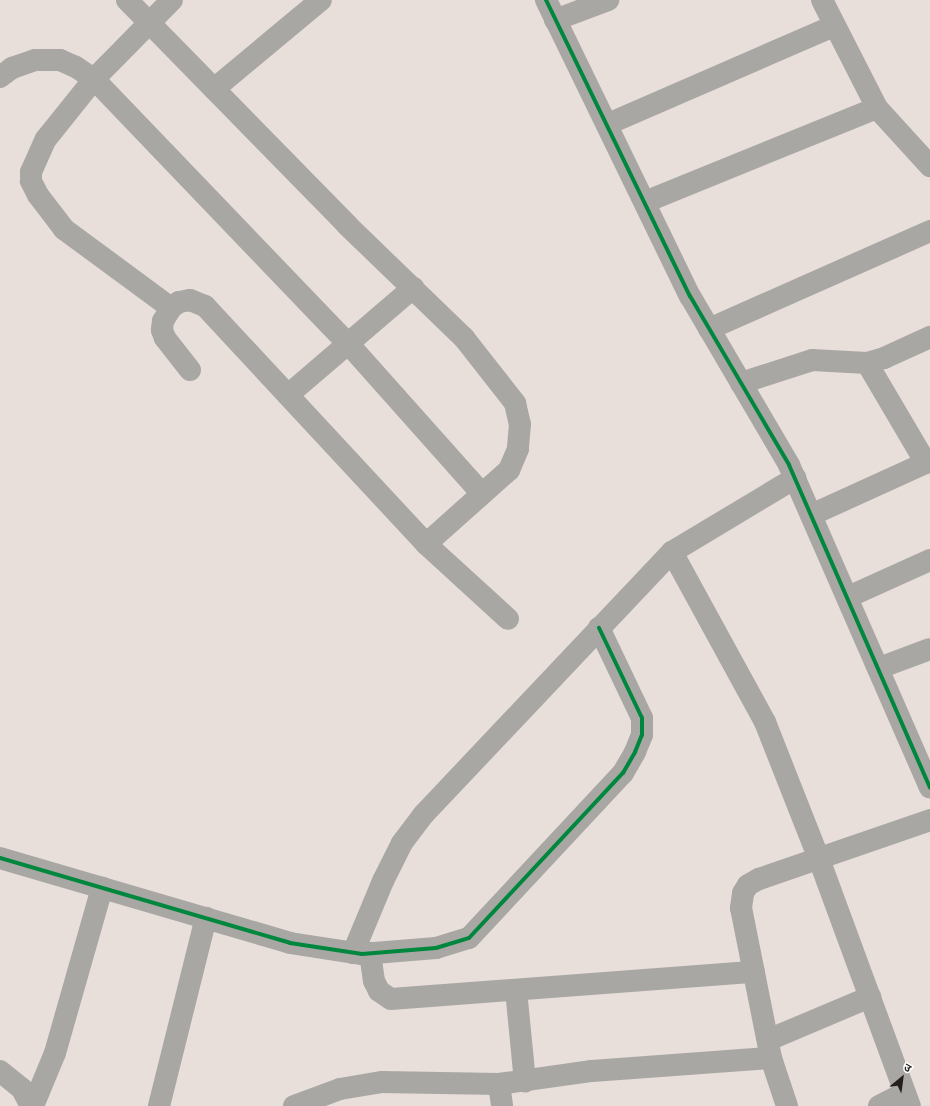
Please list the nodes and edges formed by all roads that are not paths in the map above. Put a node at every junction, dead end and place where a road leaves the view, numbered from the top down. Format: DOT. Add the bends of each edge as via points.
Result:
graph roads {
  1 [pos="127,0"];
  2 [pos="172,0"];
  3 [pos="321,0"];
  4 [pos="546,0"];
  5 [pos="608,0"];
  6 [pos="822,0"];
  7 [pos="555,20"];
  8 [pos="151,23"];
  9 [pos="833,26"];
  10 [pos="0,77"];
  11 [pos="94,79"];
  12 [pos="214,89"];
  13 [pos="876,108"];
  14 [pos="608,124"];
  15 [pos="930,166"];
  16 [pos="645,202"];
  17 [pos="930,230"];
  18 [pos="413,288"];
  19 [pos="171,308"];
  20 [pos="709,329"];
  21 [pos="930,337"];
  22 [pos="348,345"];
  23 [pos="867,363"];
  24 [pos="190,370"];
  25 [pos="741,383"];
  26 [pos="288,395"];
  27 [pos="928,462"];
  28 [pos="795,478"];
  29 [pos="482,494"];
  30 [pos="811,515"];
  31 [pos="426,544"];
  32 [pos="672,552"];
  33 [pos="930,560"];
  34 [pos="848,597"];
  35 [pos="508,619"];
  36 [pos="599,628"];
  37 [pos="930,649"];
  38 [pos="879,668"];
  39 [pos="930,787"];
  40 [pos="930,820"];
  41 [pos="0,858"];
  42 [pos="819,858"];
  43 [pos="102,888"];
  44 [pos="206,918"];
  45 [pos="362,953"];
  46 [pos="754,972"];
  47 [pos="516,990"];
  48 [pos="870,997"];
  49 [pos="770,1049"];
  50 [pos="0,1071"];
  51 [pos="525,1082"];
  52 [pos="499,1084"];
  53 [pos="907,1099"];
  54 [pos="32,1106"];
  55 [pos="159,1106"];
  56 [pos="294,1106"];
  57 [pos="502,1106"];
  58 [pos="787,1106"];
  59 [pos="879,1106"];
  1 -- 8 [label="street"];
  2 -- 8 [label="street"];
  3 -- 12 [label="street"];
  4 -- 7 [label="street"];
  5 -- 7 [label="street"];
  6 -- 9 [label="street"];
  7 -- 14 [label="street"];
  8 -- 11 [label="street"];
  8 -- 12 [label="street"];
  9 -- 13 [label="street"];
  9 -- 14 [label="street"];
  10 -- 11 [label="street" via="12,68 35,60 60,60"];
  11 -- 19 [label="street" via="46,139 31,172 31,181 38,195 64,229"];
  11 -- 22 [label="street"];
  12 -- 18 [label="street"];
  13 -- 15 [label="street"];
  13 -- 16 [label="street"];
  14 -- 16 [label="street"];
  16 -- 20 [label="street" via="690,296"];
  17 -- 20 [label="street"];
  18 -- 22 [label="street"];
  18 -- 29 [label="street" via="464,338 515,403 520,424 518,449 509,470"];
  19 -- 24 [label="street" via="163,321 162,330 165,338"];
  19 -- 26 [label="street" via="179,302 190,300 205,306"];
  20 -- 25 [label="street"];
  21 -- 23 [label="street"];
  22 -- 26 [label="street"];
  22 -- 29 [label="street"];
  23 -- 25 [label="street" via="812,360"];
  23 -- 27 [label="street"];
  25 -- 28 [label="street"];
  26 -- 31 [label="street"];
  27 -- 30 [label="street"];
  28 -- 30 [label="street"];
  28 -- 32 [label="street"];
  29 -- 31 [label="street"];
  30 -- 34 [label="street"];
  31 -- 35 [label="street"];
  32 -- 36 [label="street"];
  32 -- 42 [label="street" via="765,722"];
  33 -- 34 [label="street"];
  34 -- 38 [label="street"];
  36 -- 45 [label="street" via="424,814 402,843 382,881"];
  36 -- 45 [label="street" via="642,718 642,735 623,773 469,938 436,948"];
  37 -- 38 [label="street"];
  38 -- 39 [label="street"];
  40 -- 42 [label="street"];
  41 -- 43 [label="street"];
  42 -- 46 [label="street" via="759,879 748,885 743,893 741,908"];
  42 -- 48 [label="street"];
  43 -- 44 [label="street"];
  43 -- 54 [label="street" via="55,1053"];
  44 -- 45 [label="street" via="290,943"];
  44 -- 55 [label="street"];
  45 -- 47 [label="street" via="379,991 391,999"];
  46 -- 47 [label="street"];
  46 -- 49 [label="street"];
  47 -- 51 [label="street"];
  48 -- 49 [label="street"];
  48 -- 53 [label="street"];
  49 -- 51 [label="street"];
  49 -- 58 [label="street"];
  50 -- 54 [label="street" via="22,1089"];
  51 -- 52 [label="street"];
  52 -- 56 [label="street" via="382,1082 340,1090"];
  52 -- 57 [label="street"];
  53 -- 59 [label="street"];
}
